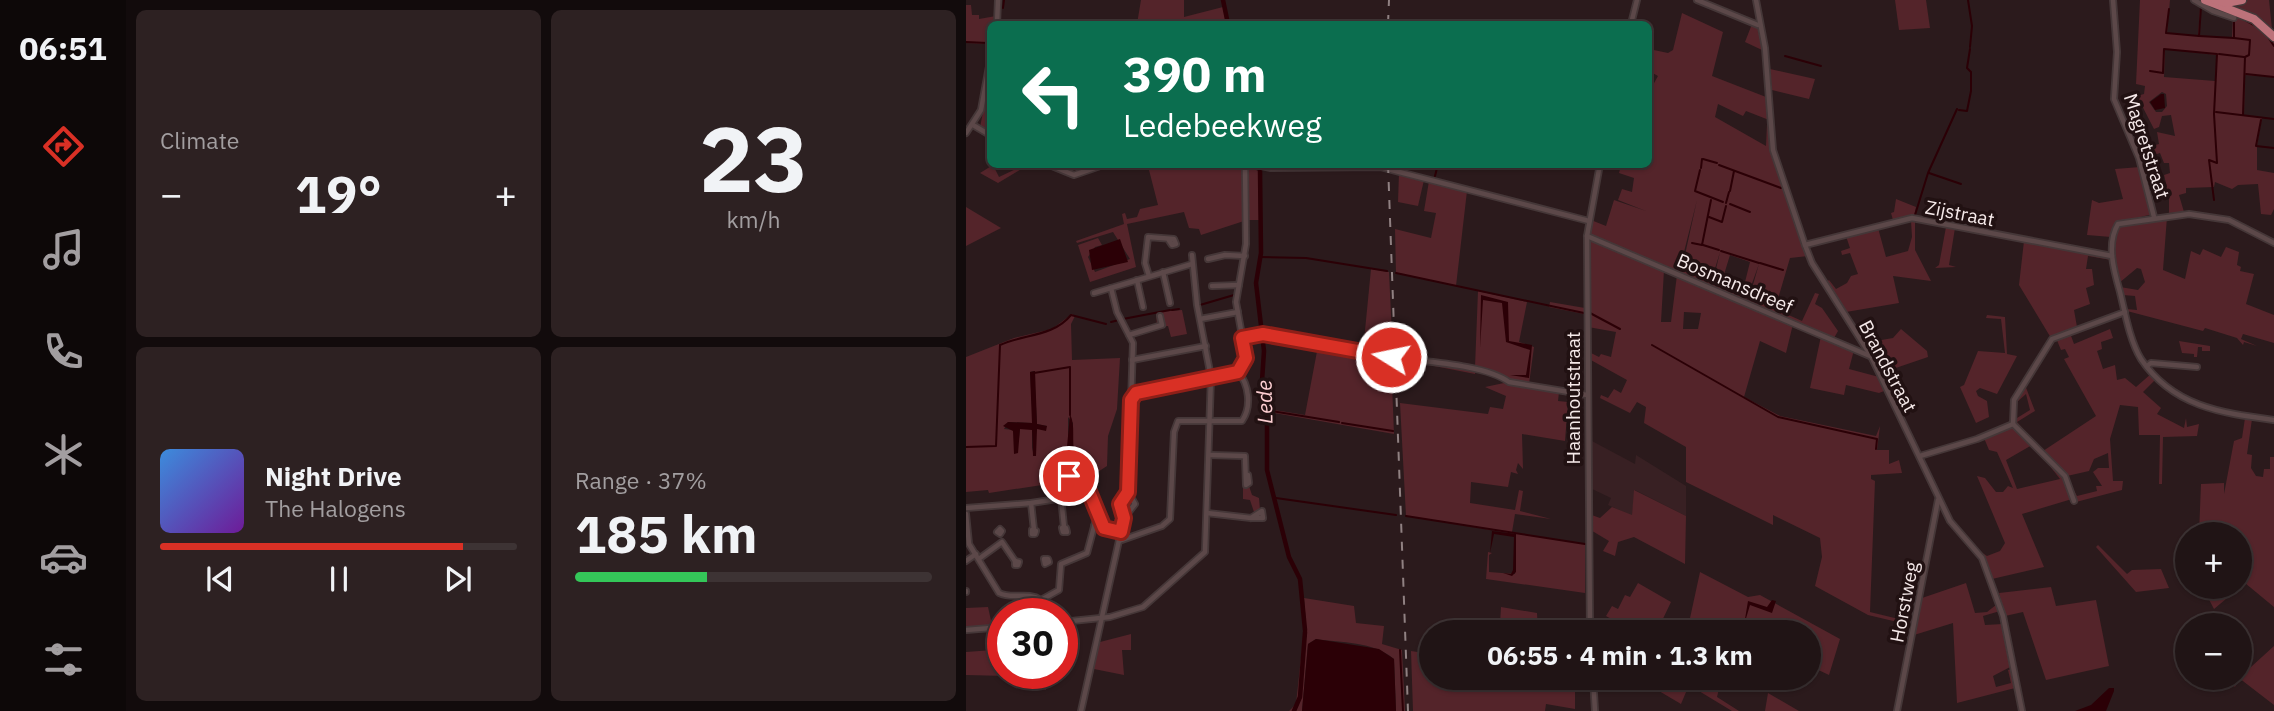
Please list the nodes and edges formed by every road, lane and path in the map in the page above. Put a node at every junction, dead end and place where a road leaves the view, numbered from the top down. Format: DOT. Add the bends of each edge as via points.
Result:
graph roads {
  1 [pos="998,0"];
  2 [pos="1637,0"];
  3 [pos="1698,0"];
  4 [pos="1756,0"];
  5 [pos="2113,0"];
  6 [pos="2194,0"];
  7 [pos="2205,0"];
  8 [pos="2214,0"];
  9 [pos="2242,0"];
  10 [pos="2234,18"];
  11 [pos="997,21"];
  12 [pos="1632,21"];
  13 [pos="1759,25"];
  14 [pos="2274,37"];
  15 [pos="987,79"];
  16 [pos="973,125"];
  17 [pos="966,133"];
  18 [pos="987,133"];
  19 [pos="1056,168"];
  20 [pos="1094,168"];
  21 [pos="1245,168"];
  22 [pos="1389,168"];
  23 [pos="1599,168"];
  24 [pos="2154,217"];
  25 [pos="1589,221"];
  26 [pos="1141,236"];
  27 [pos="1587,236"];
  28 [pos="1148,237"];
  29 [pos="1168,239"];
  30 [pos="2274,243"];
  31 [pos="1805,245"];
  32 [pos="1192,255"];
  33 [pos="1245,256"];
  34 [pos="2112,256"];
  35 [pos="1208,259"];
  36 [pos="1192,264"];
  37 [pos="1163,272"];
  38 [pos="1149,276"];
  39 [pos="1137,280"];
  40 [pos="1239,285"];
  41 [pos="1212,286"];
  42 [pos="1111,288"];
  43 [pos="1094,293"];
  44 [pos="1170,303"];
  45 [pos="1143,307"];
  46 [pos="1238,312"];
  47 [pos="2125,312"];
  48 [pos="1160,316"];
  49 [pos="1200,319"];
  50 [pos="1129,335"];
  51 [pos="1242,338"];
  52 [pos="1206,346"];
  53 [pos="1871,356"];
  54 [pos="1391,357"];
  55 [pos="1398,358"];
  56 [pos="1132,360"];
  57 [pos="2147,366"];
  58 [pos="2197,367"];
  59 [pos="1238,372"];
  60 [pos="1211,377"];
  61 [pos="1133,395"];
  62 [pos="1587,395"];
  63 [pos="1211,420"];
  64 [pos="2274,420"];
  65 [pos="2013,424"];
  66 [pos="1210,455"];
  67 [pos="1920,456"];
  68 [pos="1248,475"];
  69 [pos="1069,476"];
  70 [pos="1128,492"];
  71 [pos="1090,494"];
  72 [pos="1061,497"];
  73 [pos="1938,499"];
  74 [pos="2074,501"];
  75 [pos="1031,503"];
  76 [pos="974,507"];
  77 [pos="966,508"];
  78 [pos="1207,513"];
  79 [pos="966,514"];
  80 [pos="1100,517"];
  81 [pos="1124,518"];
  82 [pos="1251,518"];
  83 [pos="1094,526"];
  84 [pos="1064,527"];
  85 [pos="1104,528"];
  86 [pos="1034,530"];
  87 [pos="1121,532"];
  88 [pos="1000,534"];
  89 [pos="1119,541"];
  90 [pos="1002,542"];
  91 [pos="978,556"];
  92 [pos="966,561"];
  93 [pos="1015,561"];
  94 [pos="1049,561"];
  95 [pos="1061,564"];
  96 [pos="1038,598"];
  97 [pos="1045,598"];
  98 [pos="1101,616"];
  99 [pos="1078,620"];
  100 [pos="1590,620"];
  101 [pos="987,628"];
  102 [pos="966,630"];
  103 [pos="1594,690"];
  104 [pos="1080,711"];
  105 [pos="1595,711"];
  106 [pos="1897,711"];
  107 [pos="2022,711"];
  1 -- 11 [label="street"];
  2 -- 12 [label="street"];
  3 -- 13 [label="street"];
  4 -- 13 [label="street, Brandstraat"];
  5 -- 24 [label="street, Magretstraat" via="2114,99 2135,147"];
  6 -- 10 [label="street"];
  7 -- 14 [label="highway" via="2254,19"];
  8 -- 9 [label="highway"];
  13 -- 31 [label="street, Brandstraat" via="1773,150"];
  15 -- 16 [label="street"];
  16 -- 17 [label="street"];
  16 -- 18 [label="street"];
  19 -- 20 [label="street" via="1073,175"];
  21 -- 33 [label="street"];
  22 -- 25 [label="street"];
  23 -- 25 [label="street, Haanhoutstraat"];
  24 -- 30 [label="street, Magretstraat" via="2183,214 2225,219"];
  24 -- 34 [label="street" via="2118,224"];
  25 -- 27 [label="street, Haanhoutstraat"];
  26 -- 28 [label="street"];
  27 -- 53 [label="street, Bosmansdreef"];
  27 -- 62 [label="street, Haanhoutstraat"];
  28 -- 29 [label="street"];
  28 -- 38 [label="street" via="1145,263"];
  31 -- 34 [label="street, Zijstraat" via="1912,218"];
  31 -- 53 [label="street, Brandstraat"];
  32 -- 36 [label="street"];
  33 -- 35 [label="street"];
  33 -- 40 [label="street"];
  34 -- 47 [label="street"];
  36 -- 37 [label="street"];
  36 -- 49 [label="street"];
  37 -- 38 [label="street"];
  37 -- 44 [label="street"];
  38 -- 39 [label="street"];
  39 -- 42 [label="street"];
  39 -- 45 [label="street"];
  40 -- 41 [label="street"];
  40 -- 46 [label="street"];
  42 -- 43 [label="street"];
  42 -- 50 [label="street"];
  46 -- 49 [label="street"];
  46 -- 51 [label="street"];
  47 -- 57 [label="street"];
  47 -- 65 [label="street" via="2052,339 2014,400"];
  48 -- 50 [label="street" via="1162,325"];
  49 -- 52 [label="street"];
  50 -- 56 [label="street"];
  51 -- 54 [label="street" via="1262,335"];
  51 -- 59 [label="street" via="1246,358"];
  52 -- 56 [label="street"];
  52 -- 60 [label="street"];
  53 -- 67 [label="street, Brandstraat"];
  55 -- 62 [label="street"];
  56 -- 61 [label="street"];
  57 -- 58 [label="street"];
  57 -- 64 [label="street" via="2191,404"];
  59 -- 60 [label="street"];
  59 -- 63 [label="street" via="1247,385 1248,412 1243,424"];
  60 -- 61 [label="street"];
  60 -- 63 [label="street"];
  61 -- 70 [label="street"];
  62 -- 100 [label="street, Haanhoutstraat"];
  63 -- 66 [label="street"];
  63 -- 89 [label="street" via="1181,419 1176,424 1168,522"];
  65 -- 67 [label="street"];
  65 -- 74 [label="street" via="2065,476"];
  66 -- 68 [label="street" via="1245,456"];
  66 -- 78 [label="street"];
  67 -- 73 [label="street, Brandstraat"];
  69 -- 71 [label="street" via="1083,478"];
  70 -- 81 [label="street" via="1120,504"];
  70 -- 81 [label="street" via="1135,506"];
  71 -- 72 [label="street"];
  71 -- 80 [label="street"];
  72 -- 75 [label="street"];
  72 -- 84 [label="street"];
  73 -- 106 [label="street, Horstweg"];
  73 -- 107 [label="street, Brandstraat" via="1982,558 1991,580 2003,615"];
  75 -- 76 [label="street"];
  75 -- 86 [label="street"];
  76 -- 77 [label="street"];
  76 -- 79 [label="street"];
  78 -- 82 [label="street"];
  78 -- 98 [label="street" via="1205,552 1143,607"];
  79 -- 91 [label="street" via="970,544"];
  80 -- 83 [label="street"];
  80 -- 85 [label="street"];
  81 -- 87 [label="street"];
  83 -- 85 [label="street"];
  83 -- 95 [label="street" via="1087,553"];
  85 -- 87 [label="street"];
  87 -- 89 [label="street"];
  88 -- 90 [label="street"];
  89 -- 98 [label="street"];
  90 -- 91 [label="street"];
  90 -- 93 [label="street"];
  91 -- 92 [label="street"];
  91 -- 96 [label="street" via="999,593"];
  94 -- 95 [label="street"];
  95 -- 97 [label="street" via="1059,590"];
  98 -- 99 [label="street"];
  98 -- 104 [label="street"];
  101 -- 102 [label="street"];
  103 -- 105 [label="street"];
}
